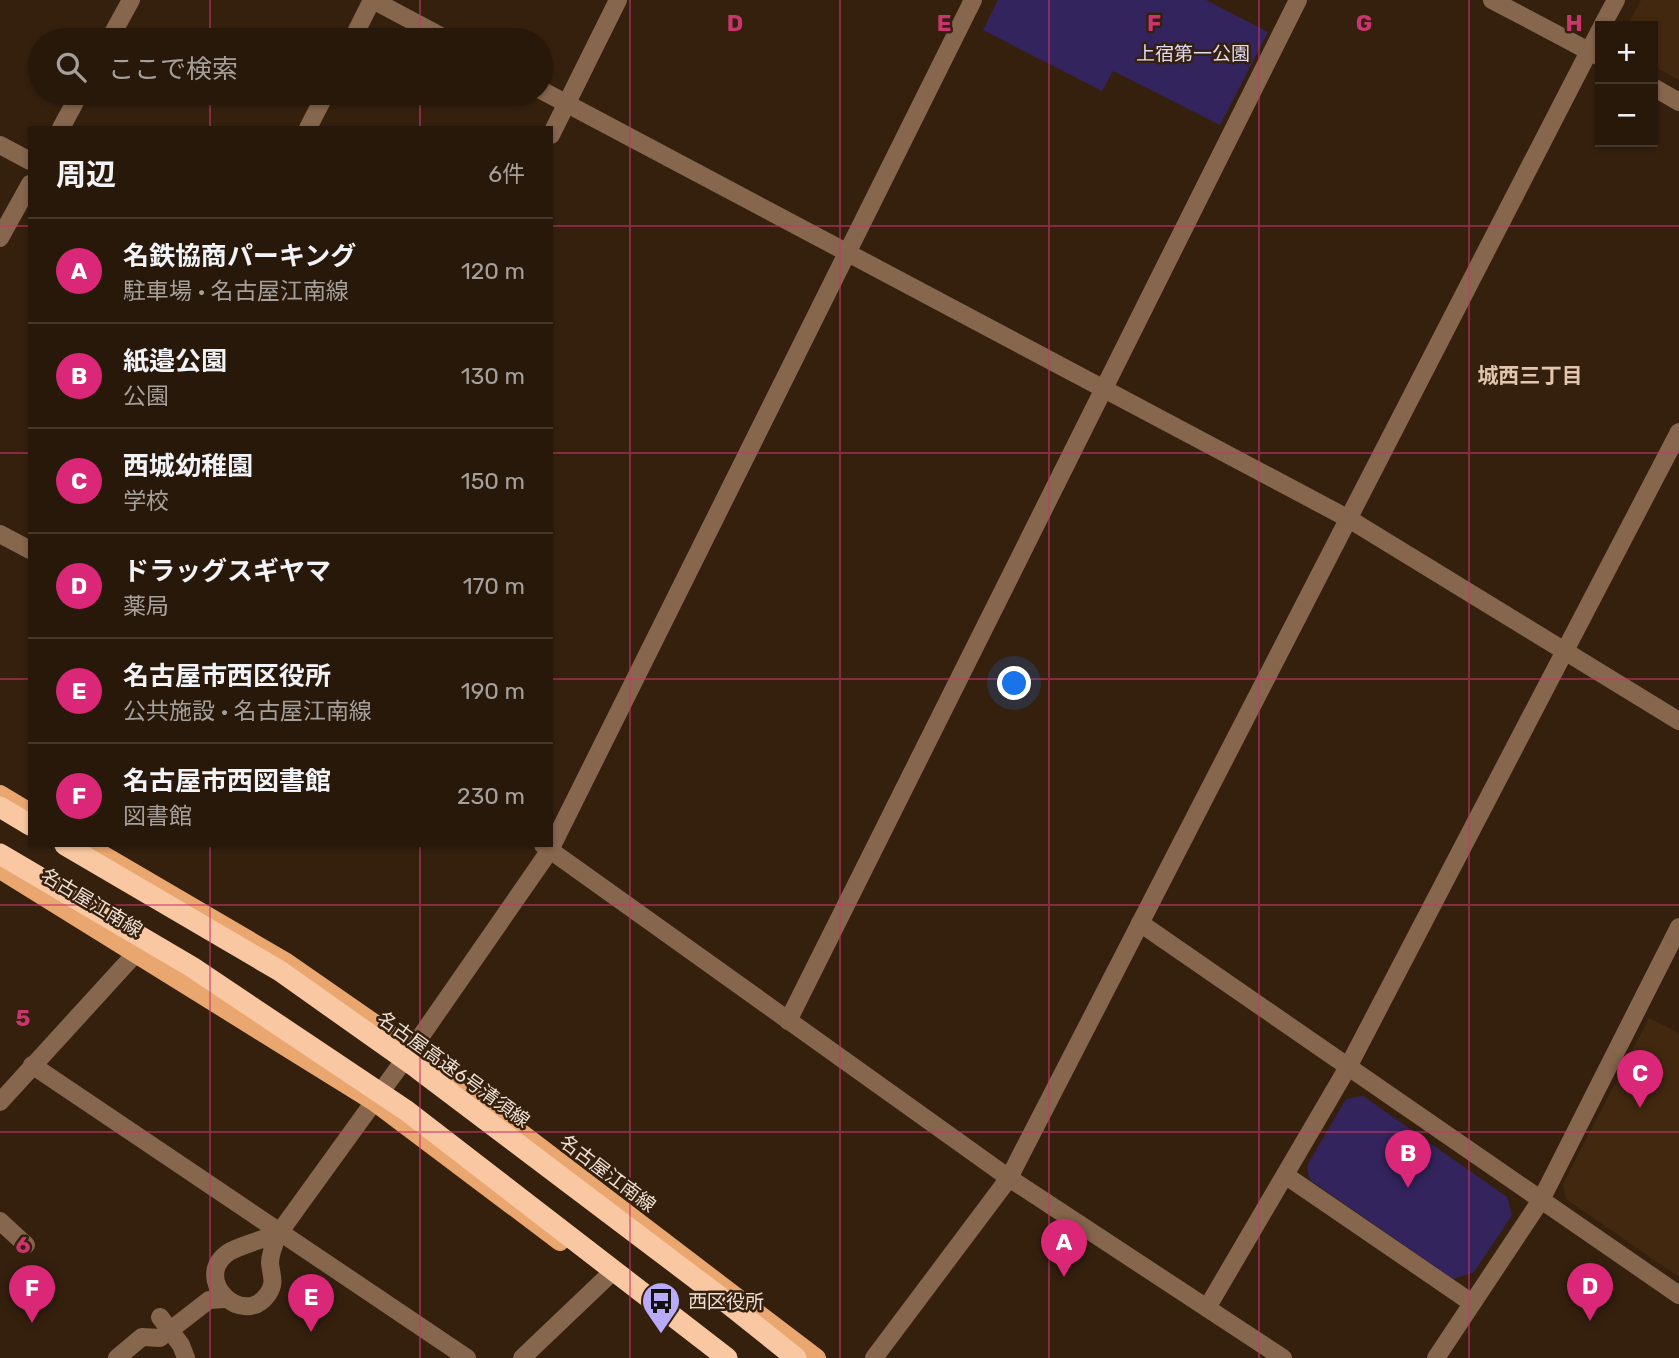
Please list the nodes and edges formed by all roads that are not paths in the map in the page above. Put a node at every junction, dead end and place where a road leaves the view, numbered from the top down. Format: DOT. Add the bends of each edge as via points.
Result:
graph roads {
  1 [pos="131,0"];
  2 [pos="373,0"];
  3 [pos="618,0"];
  4 [pos="973,0"];
  5 [pos="1298,0"];
  6 [pos="1492,0"];
  7 [pos="1616,0"];
  8 [pos="1605,21"];
  9 [pos="116,28"];
  10 [pos="358,28"];
  11 [pos="426,28"];
  12 [pos="1595,54"];
  13 [pos="1658,90"];
  14 [pos="553,96"];
  15 [pos="1679,102"];
  16 [pos="567,104"];
  17 [pos="73,105"];
  18 [pos="320,105"];
  19 [pos="62,126"];
  20 [pos="309,126"];
  21 [pos="553,131"];
  22 [pos="0,145"];
  23 [pos="28,160"];
  24 [pos="28,188"];
  25 [pos="0,238"];
  26 [pos="848,254"];
  27 [pos="1105,390"];
  28 [pos="1679,432"];
  29 [pos="1349,519"];
  30 [pos="0,534"];
  31 [pos="28,549"];
  32 [pos="1564,651"];
  33 [pos="1679,721"];
  34 [pos="0,794"];
  35 [pos="0,807"];
  36 [pos="28,811"];
  37 [pos="28,824"];
  38 [pos="553,833"];
  39 [pos="68,847"];
  40 [pos="90,847"];
  41 [pos="546,847"];
  42 [pos="0,854"];
  43 [pos="0,870"];
  44 [pos="1140,923"];
  45 [pos="1679,927"];
  46 [pos="136,953"];
  47 [pos="788,1021"];
  48 [pos="412,1049"];
  49 [pos="32,1065"];
  50 [pos="1348,1067"];
  51 [pos="0,1102"];
  52 [pos="374,1102"];
  53 [pos="1285,1175"];
  54 [pos="1009,1178"];
  55 [pos="1541,1200"];
  56 [pos="0,1221"];
  57 [pos="279,1233"];
  58 [pos="26,1245"];
  59 [pos="607,1277"];
  60 [pos="1679,1295"];
  61 [pos="225,1299"];
  62 [pos="1472,1303"];
  63 [pos="1207,1308"];
  64 [pos="165,1323"];
  65 [pos="117,1358"];
  66 [pos="186,1358"];
  67 [pos="467,1358"];
  68 [pos="522,1358"];
  69 [pos="710,1358"];
  70 [pos="727,1358"];
  71 [pos="796,1358"];
  72 [pos="817,1358"];
  73 [pos="874,1358"];
  74 [pos="1283,1358"];
  75 [pos="1436,1358"];
  1 -- 9 [label="street"];
  2 -- 10 [label="street"];
  2 -- 11 [label="street"];
  3 -- 16 [label="street"];
  4 -- 26 [label="street"];
  5 -- 27 [label="street"];
  6 -- 12 [label="street"];
  7 -- 8 [label="street"];
  12 -- 29 [label="street"];
  13 -- 15 [label="street"];
  14 -- 16 [label="street"];
  16 -- 21 [label="street"];
  16 -- 26 [label="street"];
  17 -- 19 [label="street"];
  18 -- 20 [label="street"];
  22 -- 23 [label="street"];
  24 -- 25 [label="street"];
  26 -- 27 [label="street"];
  26 -- 38 [label="street"];
  27 -- 29 [label="street"];
  27 -- 47 [label="street"];
  28 -- 32 [label="street"];
  29 -- 32 [label="street"];
  29 -- 44 [label="street"];
  30 -- 31 [label="street"];
  32 -- 33 [label="street"];
  32 -- 50 [label="street"];
  34 -- 36 [label="main road"];
  35 -- 37 [label="highway"];
  39 -- 71 [label="highway, 名古屋高速6号清須線, bridge" via="290,979 417,1068"];
  40 -- 48 [label="main road, 名古屋江南線" via="285,961"];
  41 -- 47 [label="street"];
  41 -- 48 [label="street"];
  42 -- 70 [label="highway, bridge" via="192,967 407,1111"];
  43 -- 46 [label="main road, 名古屋江南線"];
  44 -- 50 [label="street"];
  44 -- 54 [label="street"];
  45 -- 55 [label="street"];
  46 -- 49 [label="street"];
  46 -- 52 [label="main road, 名古屋江南線"];
  47 -- 54 [label="street"];
  48 -- 52 [label="street"];
  48 -- 72 [label="main road, 名古屋江南線"];
  49 -- 51 [label="street"];
  49 -- 57 [label="street"];
  50 -- 53 [label="street"];
  50 -- 55 [label="street"];
  52 -- 57 [label="street"];
  52 -- 59 [label="main road, 名古屋江南線"];
  53 -- 62 [label="street"];
  53 -- 63 [label="street"];
  54 -- 63 [label="street"];
  54 -- 73 [label="street"];
  55 -- 60 [label="street"];
  55 -- 62 [label="street"];
  56 -- 58 [label="street"];
  57 -- 61 [label="street" via="222,1258 215,1279"];
  57 -- 61 [label="street" via="272,1248 274,1275 267,1296 247,1306"];
  57 -- 67 [label="street"];
  59 -- 68 [label="street"];
  59 -- 69 [label="main road, 名古屋江南線"];
  61 -- 64 [label="street" via="209,1300"];
  62 -- 75 [label="street"];
  63 -- 74 [label="street"];
  64 -- 65 [label="street" via="160,1338 142,1337"];
  64 -- 66 [label="street"];
}
